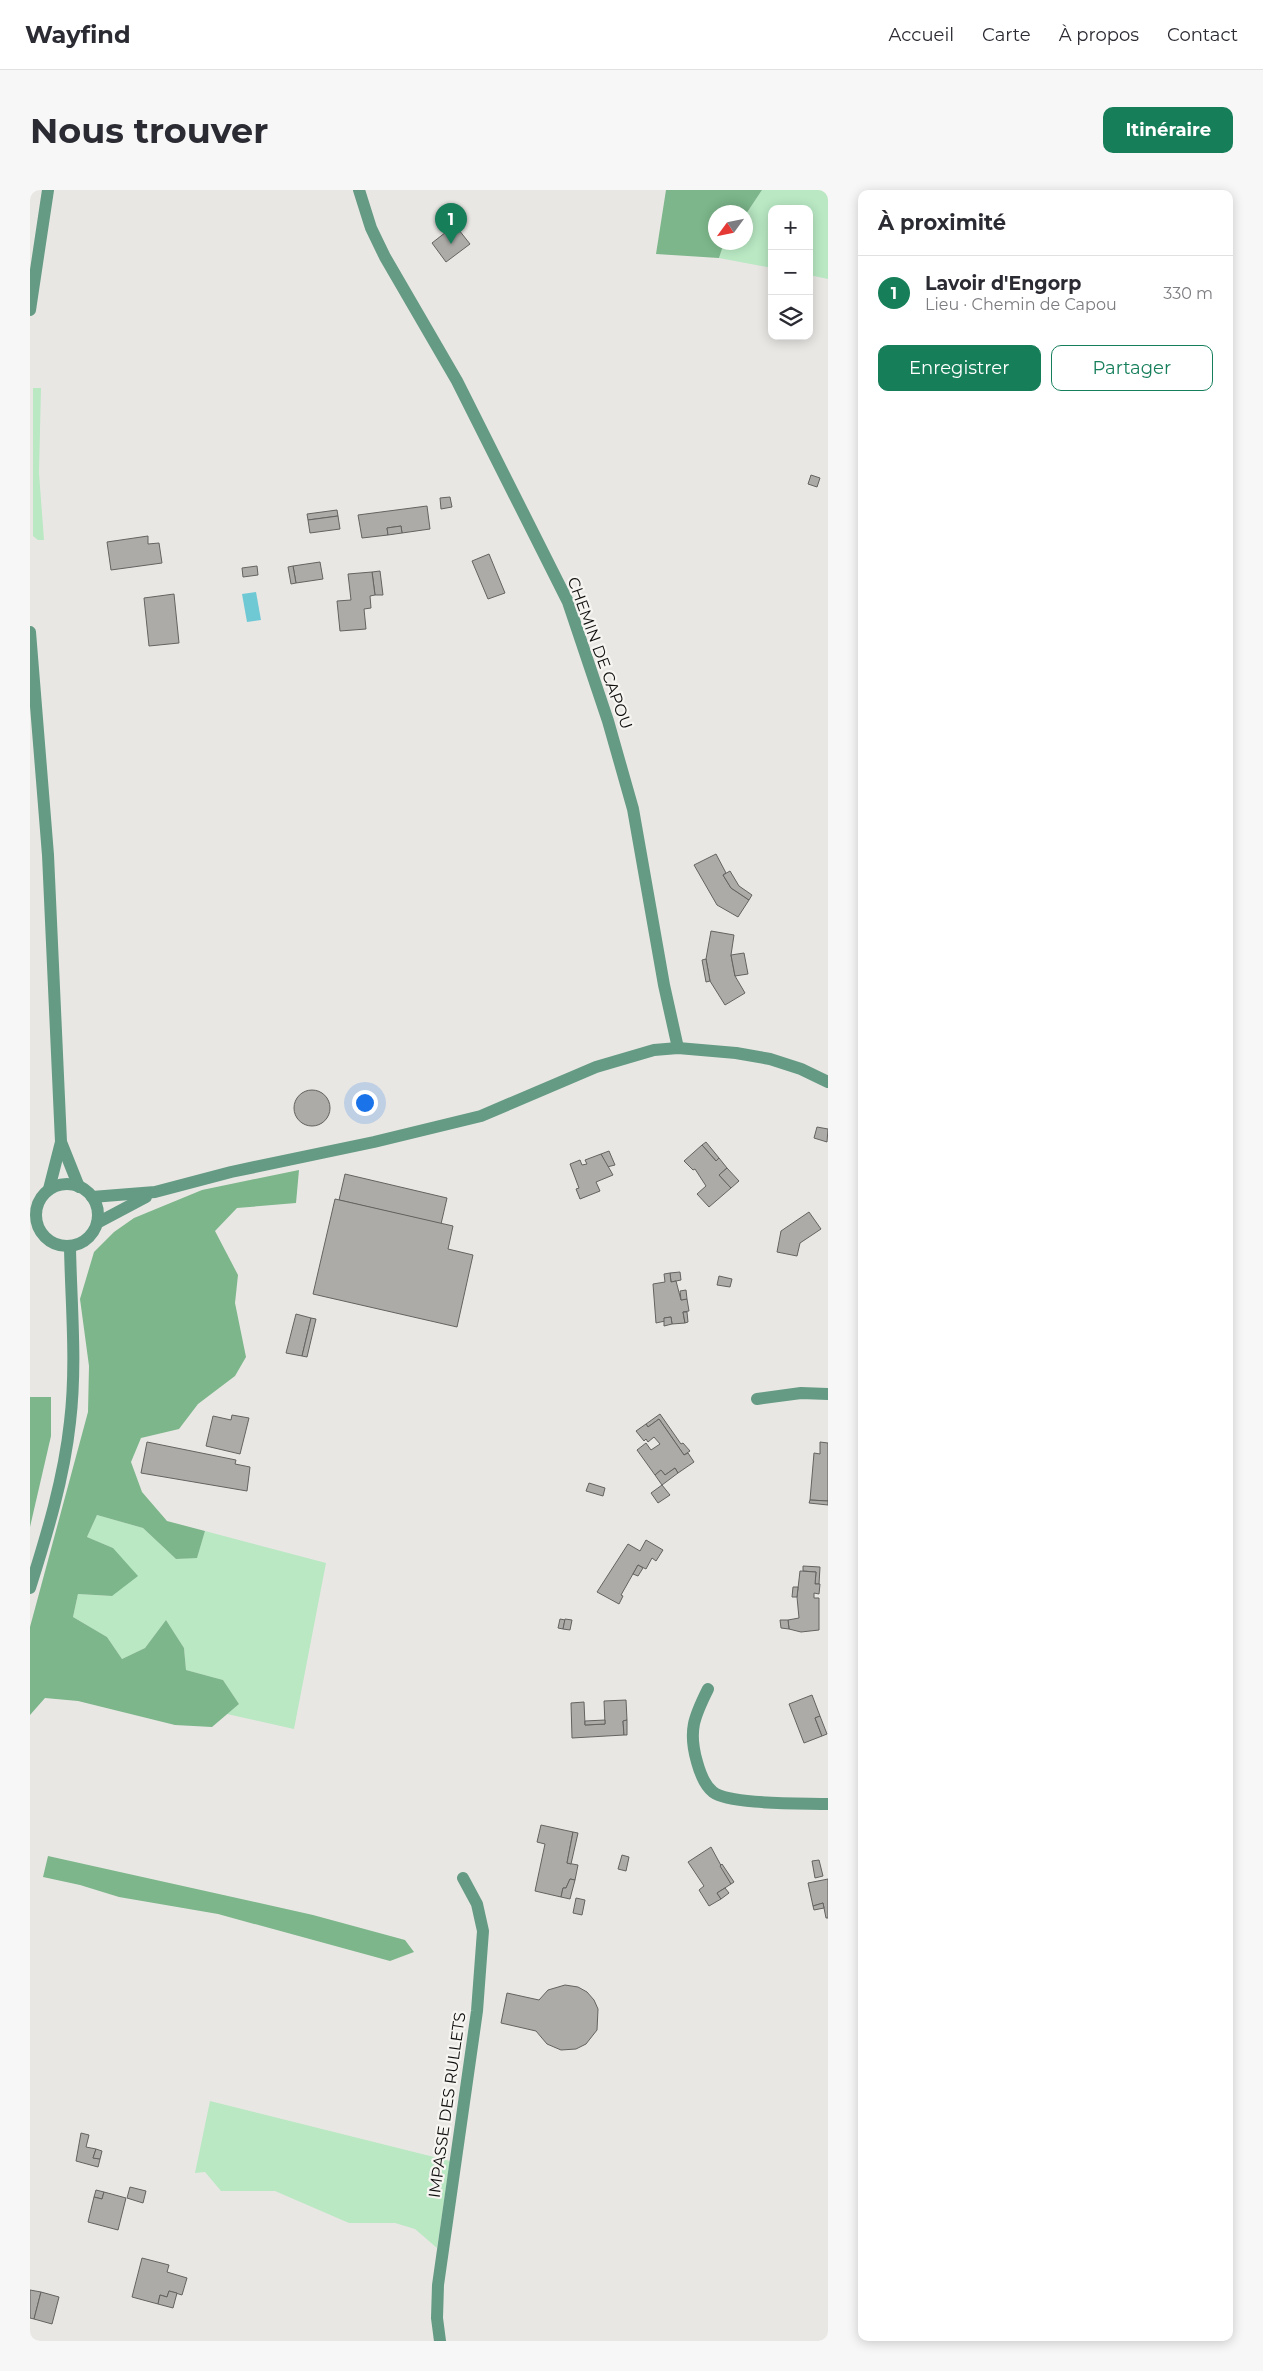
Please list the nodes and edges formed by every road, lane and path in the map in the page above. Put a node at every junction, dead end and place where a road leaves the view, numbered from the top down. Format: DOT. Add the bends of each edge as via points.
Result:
graph roads {
  1 [pos="48,190"];
  2 [pos="359,190"];
  3 [pos="30,310"];
  4 [pos="30,632"];
  5 [pos="678,1048"];
  6 [pos="828,1082"];
  7 [pos="62,1142"];
  8 [pos="80,1187"];
  9 [pos="49,1189"];
  10 [pos="155,1192"];
  11 [pos="92,1197"];
  12 [pos="33,1207"];
  13 [pos="97,1223"];
  14 [pos="36,1235"];
  15 [pos="70,1247"];
  16 [pos="828,1394"];
  17 [pos="757,1399"];
  18 [pos="30,1588"];
  19 [pos="708,1689"];
  20 [pos="828,1804"];
  21 [pos="463,1878"];
  22 [pos="440,2341"];
  1 -- 3 [label="street"];
  2 -- 5 [label="street, CHEMIN DE CAPOU" via="371,228 385,257 457,381 568,602 608,721 633,810"];
  4 -- 7 [label="street" via="48,855"];
  5 -- 6 [label="street" via="736,1052 770,1059"];
  5 -- 10 [label="street" via="654,1050 596,1067 481,1116"];
  7 -- 8 [label="street"];
  7 -- 9 [label="street"];
  8 -- 9 [label="street" via="64,1184"];
  8 -- 11 [label="street"];
  9 -- 12 [label="street"];
  10 -- 11 [label="street"];
  10 -- 13 [label="street"];
  11 -- 13 [label="street" via="98,1214"];
  12 -- 14 [label="street"];
  13 -- 15 [label="street" via="92,1235"];
  14 -- 15 [label="street"];
  15 -- 18 [label="street" via="70,1421 61,1480"];
  16 -- 17 [label="street" via="801,1393"];
  19 -- 20 [label="street" via="693,1718 692,1744 701,1777 713,1792 729,1799"];
  21 -- 22 [label="street, IMPASSE DES RULLETS" via="477,1904 483,1931 477,2011 438,2286"];
}
